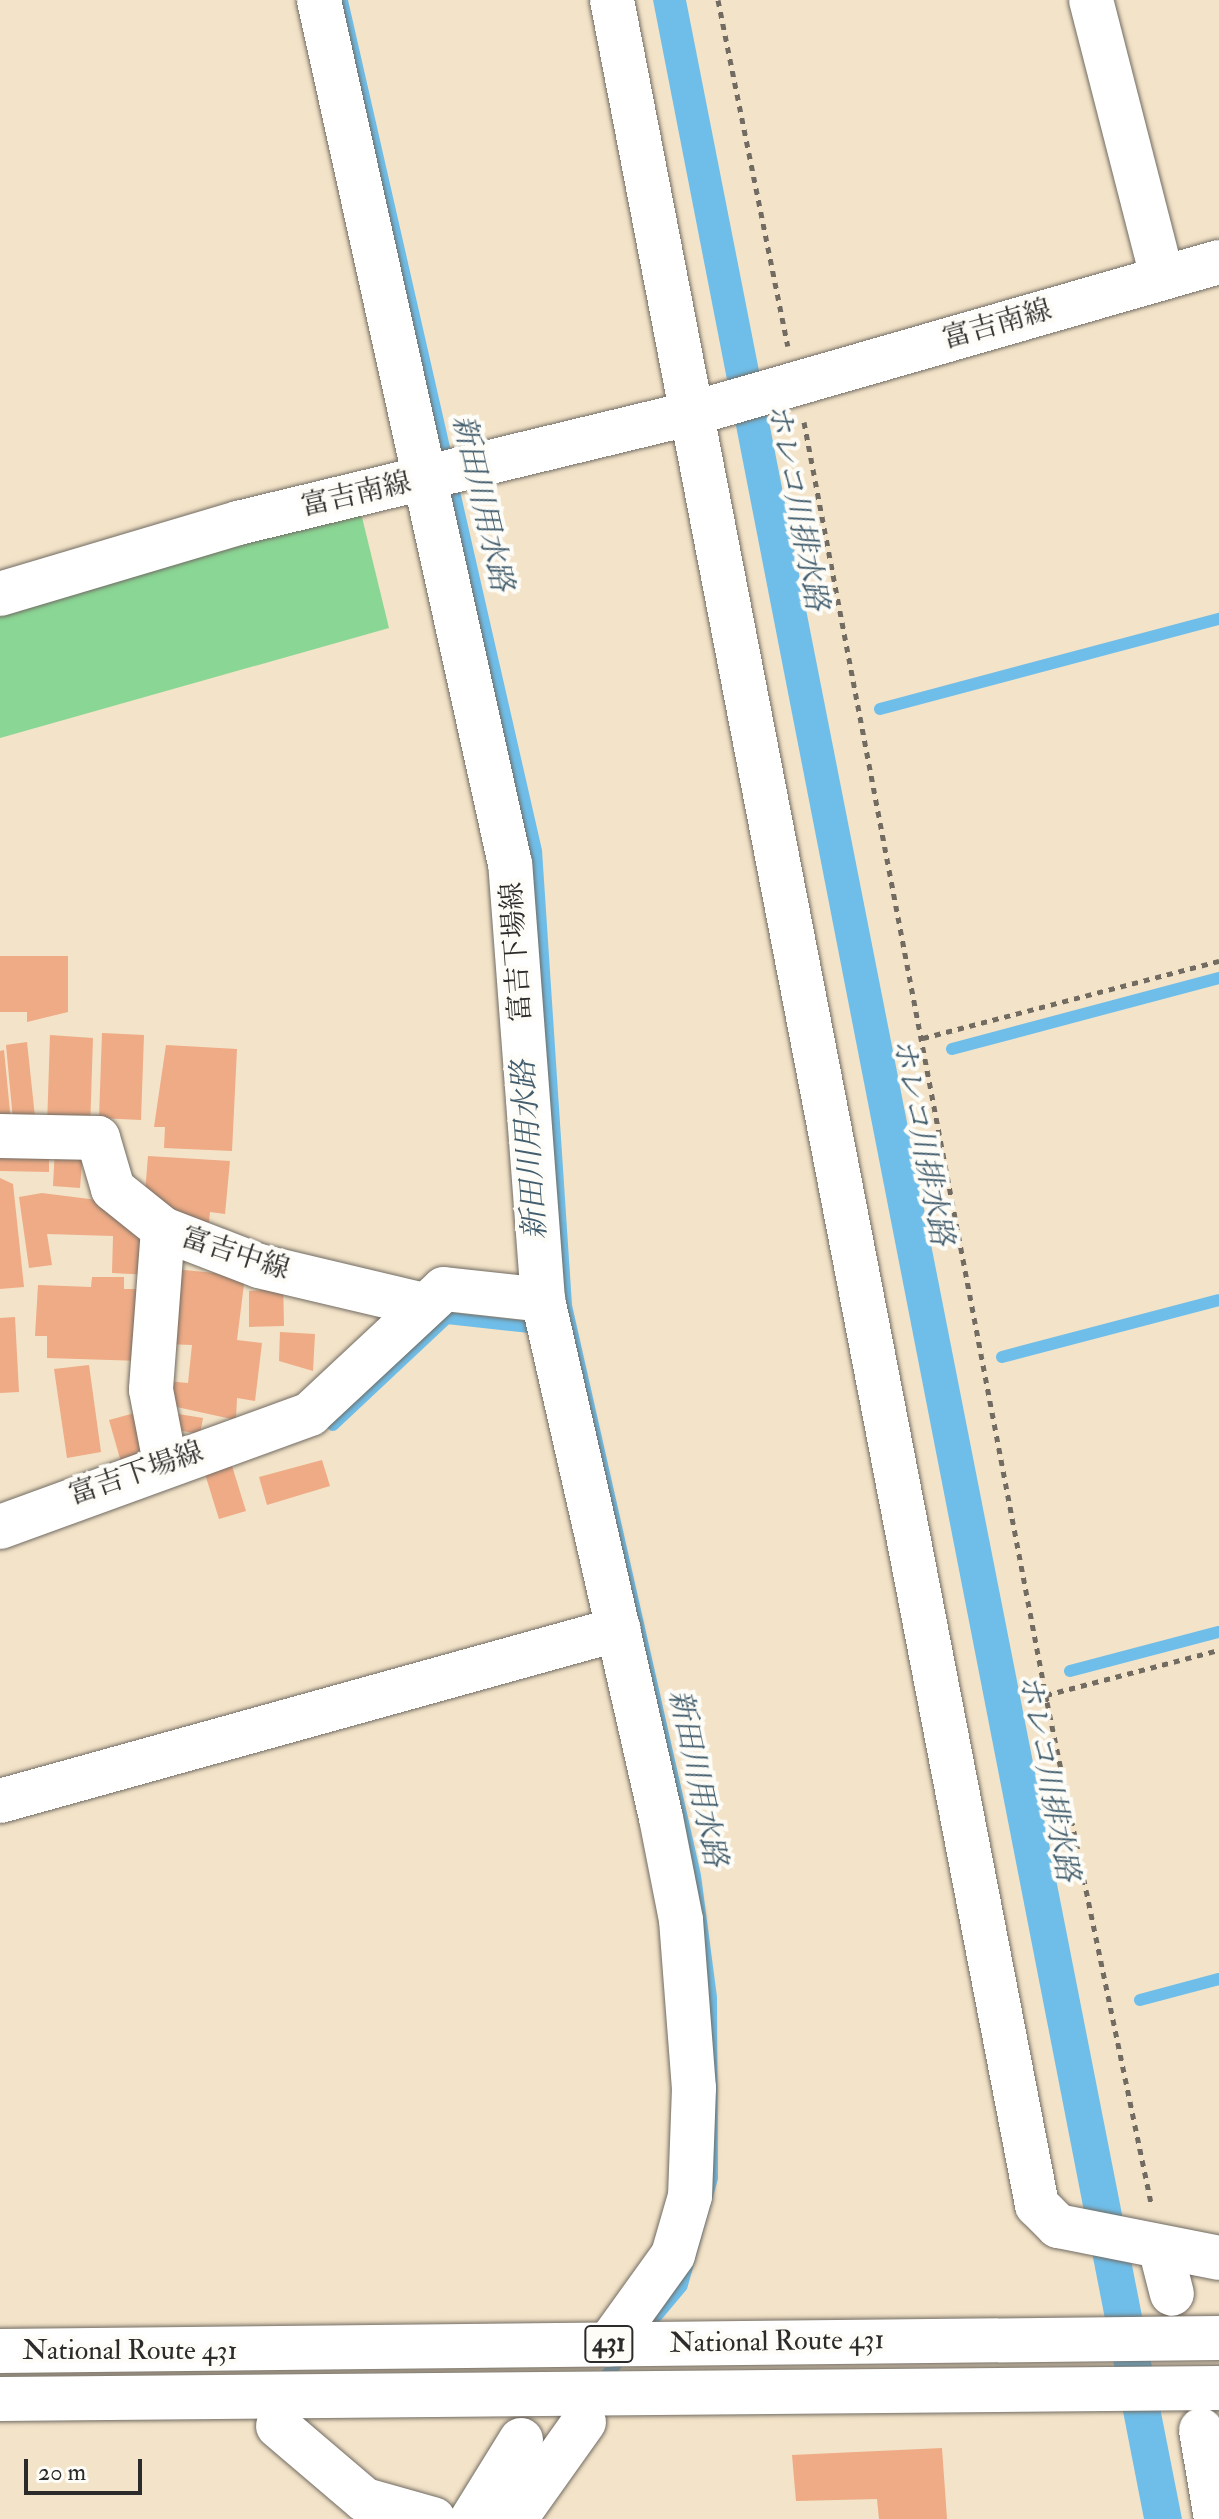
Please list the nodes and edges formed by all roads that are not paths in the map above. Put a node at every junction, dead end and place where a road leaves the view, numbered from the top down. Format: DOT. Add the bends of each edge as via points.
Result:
graph roads {
  1 [pos="319,0"];
  2 [pos="612,0"];
  3 [pos="1091,0"];
  4 [pos="1219,262"];
  5 [pos="1162,277"];
  6 [pos="705,410"];
  7 [pos="423,480"];
  8 [pos="0,594"];
  9 [pos="0,1136"];
  10 [pos="163,1229"];
  11 [pos="543,1300"];
  12 [pos="424,1305"];
  13 [pos="165,1463"];
  14 [pos="0,1527"];
  15 [pos="619,1629"];
  16 [pos="0,1801"];
  17 [pos="1161,2251"];
  18 [pos="1219,2258"];
  19 [pos="1172,2294"];
  20 [pos="1219,2338"];
  21 [pos="609,2344"];
  22 [pos="0,2351"];
  23 [pos="1219,2388"];
  24 [pos="0,2399"];
  25 [pos="584,2422"];
  26 [pos="278,2426"];
  27 [pos="1201,2430"];
  28 [pos="521,2440"];
  29 [pos="433,2519"];
  30 [pos="472,2519"];
  31 [pos="515,2519"];
  32 [pos="1216,2519"];
  1 -- 7 [label="main road, 富吉下場線"];
  2 -- 6 [label="main road"];
  3 -- 5 [label="main road"];
  4 -- 5 [label="main road, 富吉南線"];
  5 -- 6 [label="main road, 富吉南線"];
  6 -- 7 [label="main road, 富吉南線"];
  6 -- 17 [label="main road" via="1037,2205 1058,2226"];
  7 -- 8 [label="main road, 富吉南線" via="238,523"];
  7 -- 11 [label="main road, 富吉下場線" via="510,864"];
  9 -- 10 [label="main road, 富吉中線" via="98,1138 113,1189"];
  10 -- 12 [label="main road, 富吉中線" via="259,1266"];
  10 -- 13 [label="main road" via="151,1390"];
  11 -- 12 [label="main road, 富吉下場線" via="444,1289"];
  11 -- 15 [label="main road"];
  12 -- 13 [label="main road, 富吉下場線" via="310,1414"];
  13 -- 14 [label="main road, 富吉下場線"];
  15 -- 16 [label="main road"];
  15 -- 21 [label="main road" via="681,1920 694,2088 690,2196 673,2255"];
  17 -- 18 [label="main road"];
  17 -- 19 [label="main road"];
  20 -- 21 [label="main road, National Route 431 / 431"];
  21 -- 22 [label="main road, National Route 431 / 431"];
  23 -- 24 [label="main road, National Route 431 / 431"];
  25 -- 31 [label="main road"];
  26 -- 29 [label="main road" via="365,2500"];
  27 -- 32 [label="main road"];
  28 -- 30 [label="main road"];
}
